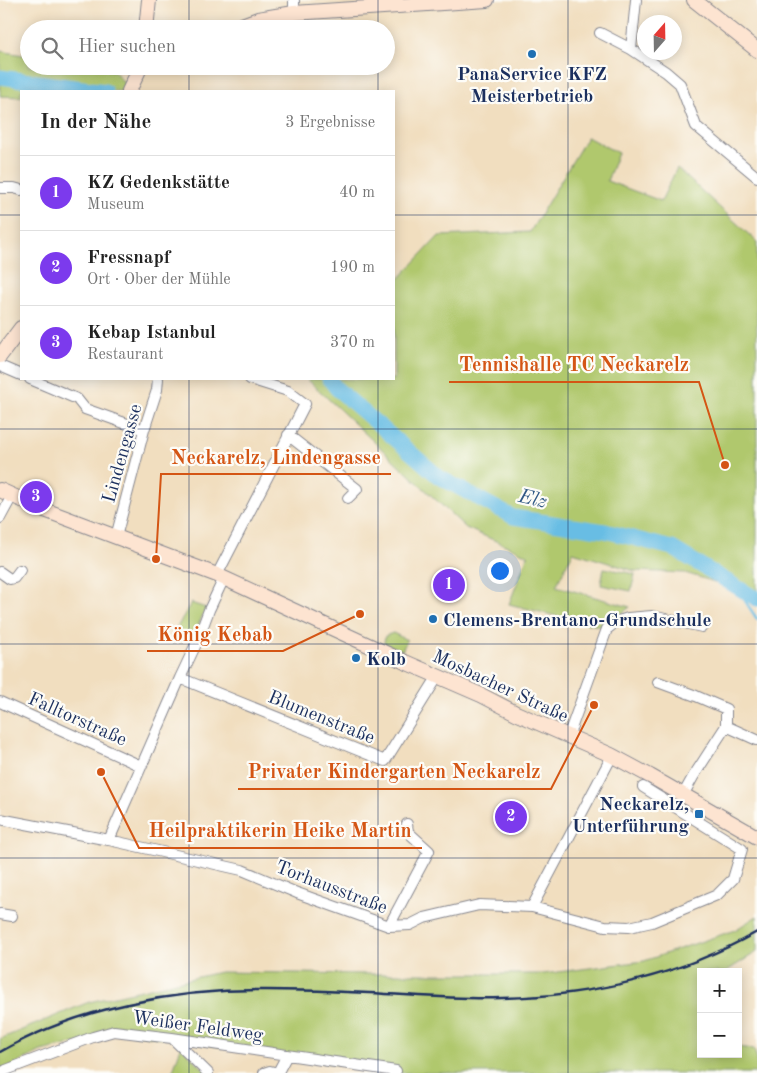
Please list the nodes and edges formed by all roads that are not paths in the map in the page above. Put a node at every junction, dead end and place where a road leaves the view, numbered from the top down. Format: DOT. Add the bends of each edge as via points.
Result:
graph roads {
  1 [pos="149,0"];
  2 [pos="487,0"];
  3 [pos="636,0"];
  4 [pos="694,0"];
  5 [pos="294,7"];
  6 [pos="147,20"];
  7 [pos="258,20"];
  8 [pos="600,33"];
  9 [pos="631,49"];
  10 [pos="757,50"];
  11 [pos="137,75"];
  12 [pos="131,87"];
  13 [pos="757,177"];
  14 [pos="0,188"];
  15 [pos="20,190"];
  16 [pos="20,329"];
  17 [pos="0,356"];
  18 [pos="0,366"];
  19 [pos="20,375"];
  20 [pos="32,380"];
  21 [pos="158,380"];
  22 [pos="253,380"];
  23 [pos="144,430"];
  24 [pos="288,436"];
  25 [pos="6,493"];
  26 [pos="348,498"];
  27 [pos="0,518"];
  28 [pos="116,537"];
  29 [pos="20,570"];
  30 [pos="0,572"];
  31 [pos="220,576"];
  32 [pos="702,627"];
  33 [pos="438,676"];
  34 [pos="180,678"];
  35 [pos="658,682"];
  36 [pos="0,702"];
  37 [pos="726,726"];
  38 [pos="568,737"];
  39 [pos="757,740"];
  40 [pos="612,756"];
  41 [pos="141,766"];
  42 [pos="643,787"];
  43 [pos="683,794"];
  44 [pos="0,819"];
  45 [pos="408,824"];
  46 [pos="757,837"];
  47 [pos="109,840"];
  48 [pos="532,907"];
  49 [pos="0,914"];
  50 [pos="12,916"];
  51 [pos="389,926"];
  52 [pos="172,1038"];
  53 [pos="287,1055"];
  54 [pos="396,1071"];
  55 [pos="1,1073"];
  56 [pos="208,1073"];
  57 [pos="264,1073"];
  58 [pos="278,1073"];
  1 -- 6 [label="street"];
  2 -- 5 [label="street"];
  3 -- 9 [label="street"];
  4 -- 10 [label="street"];
  5 -- 7 [label="street"];
  8 -- 9 [label="street"];
  9 -- 13 [label="street" via="680,84 696,126"];
  11 -- 12 [label="street"];
  14 -- 15 [label="street"];
  16 -- 17 [label="street"];
  18 -- 19 [label="street"];
  20 -- 23 [label="street" via="78,399 85,409"];
  21 -- 23 [label="street, Lindengasse"];
  22 -- 24 [label="street" via="288,391 305,404"];
  23 -- 28 [label="street, Lindengasse"];
  24 -- 26 [label="street" via="357,489"];
  24 -- 31 [label="street"];
  25 -- 27 [label="street"];
  25 -- 28 [label="street, Mosbacher Straße"];
  28 -- 31 [label="street, Mosbacher Straße"];
  29 -- 30 [label="street" via="14,578"];
  31 -- 33 [label="street, Mosbacher Straße"];
  31 -- 34 [label="street" via="197,642"];
  32 -- 38 [label="street" via="652,616 628,618 607,629"];
  33 -- 34 [label="street, Blumenstraße" via="385,761"];
  33 -- 38 [label="street, Mosbacher Straße"];
  34 -- 41 [label="street"];
  35 -- 37 [label="street" via="726,710"];
  36 -- 41 [label="street, Falltorstraße"];
  37 -- 39 [label="street"];
  37 -- 43 [label="street"];
  38 -- 40 [label="street, Mosbacher Straße"];
  40 -- 43 [label="street, Mosbacher Straße"];
  40 -- 48 [label="street"];
  41 -- 47 [label="street"];
  42 -- 48 [label="street, Torhausstraße" via="742,849 733,879 717,895 652,922 629,927 605,926"];
  43 -- 46 [label="street, Mosbacher Straße"];
  44 -- 47 [label="street, Torhausstraße"];
  45 -- 51 [label="street" via="408,832 429,852"];
  47 -- 51 [label="street, Torhausstraße" via="242,870"];
  48 -- 51 [label="street, Torhausstraße" via="479,905 424,918 410,925"];
  49 -- 50 [label="street"];
  52 -- 53 [label="street, Weißer Feldweg"];
  52 -- 55 [label="street, Weißer Feldweg" via="114,1031"];
  52 -- 56 [label="street"];
  53 -- 54 [label="street, Weißer Feldweg"];
  53 -- 58 [label="street"];
  57 -- 58 [label="street"];
}
